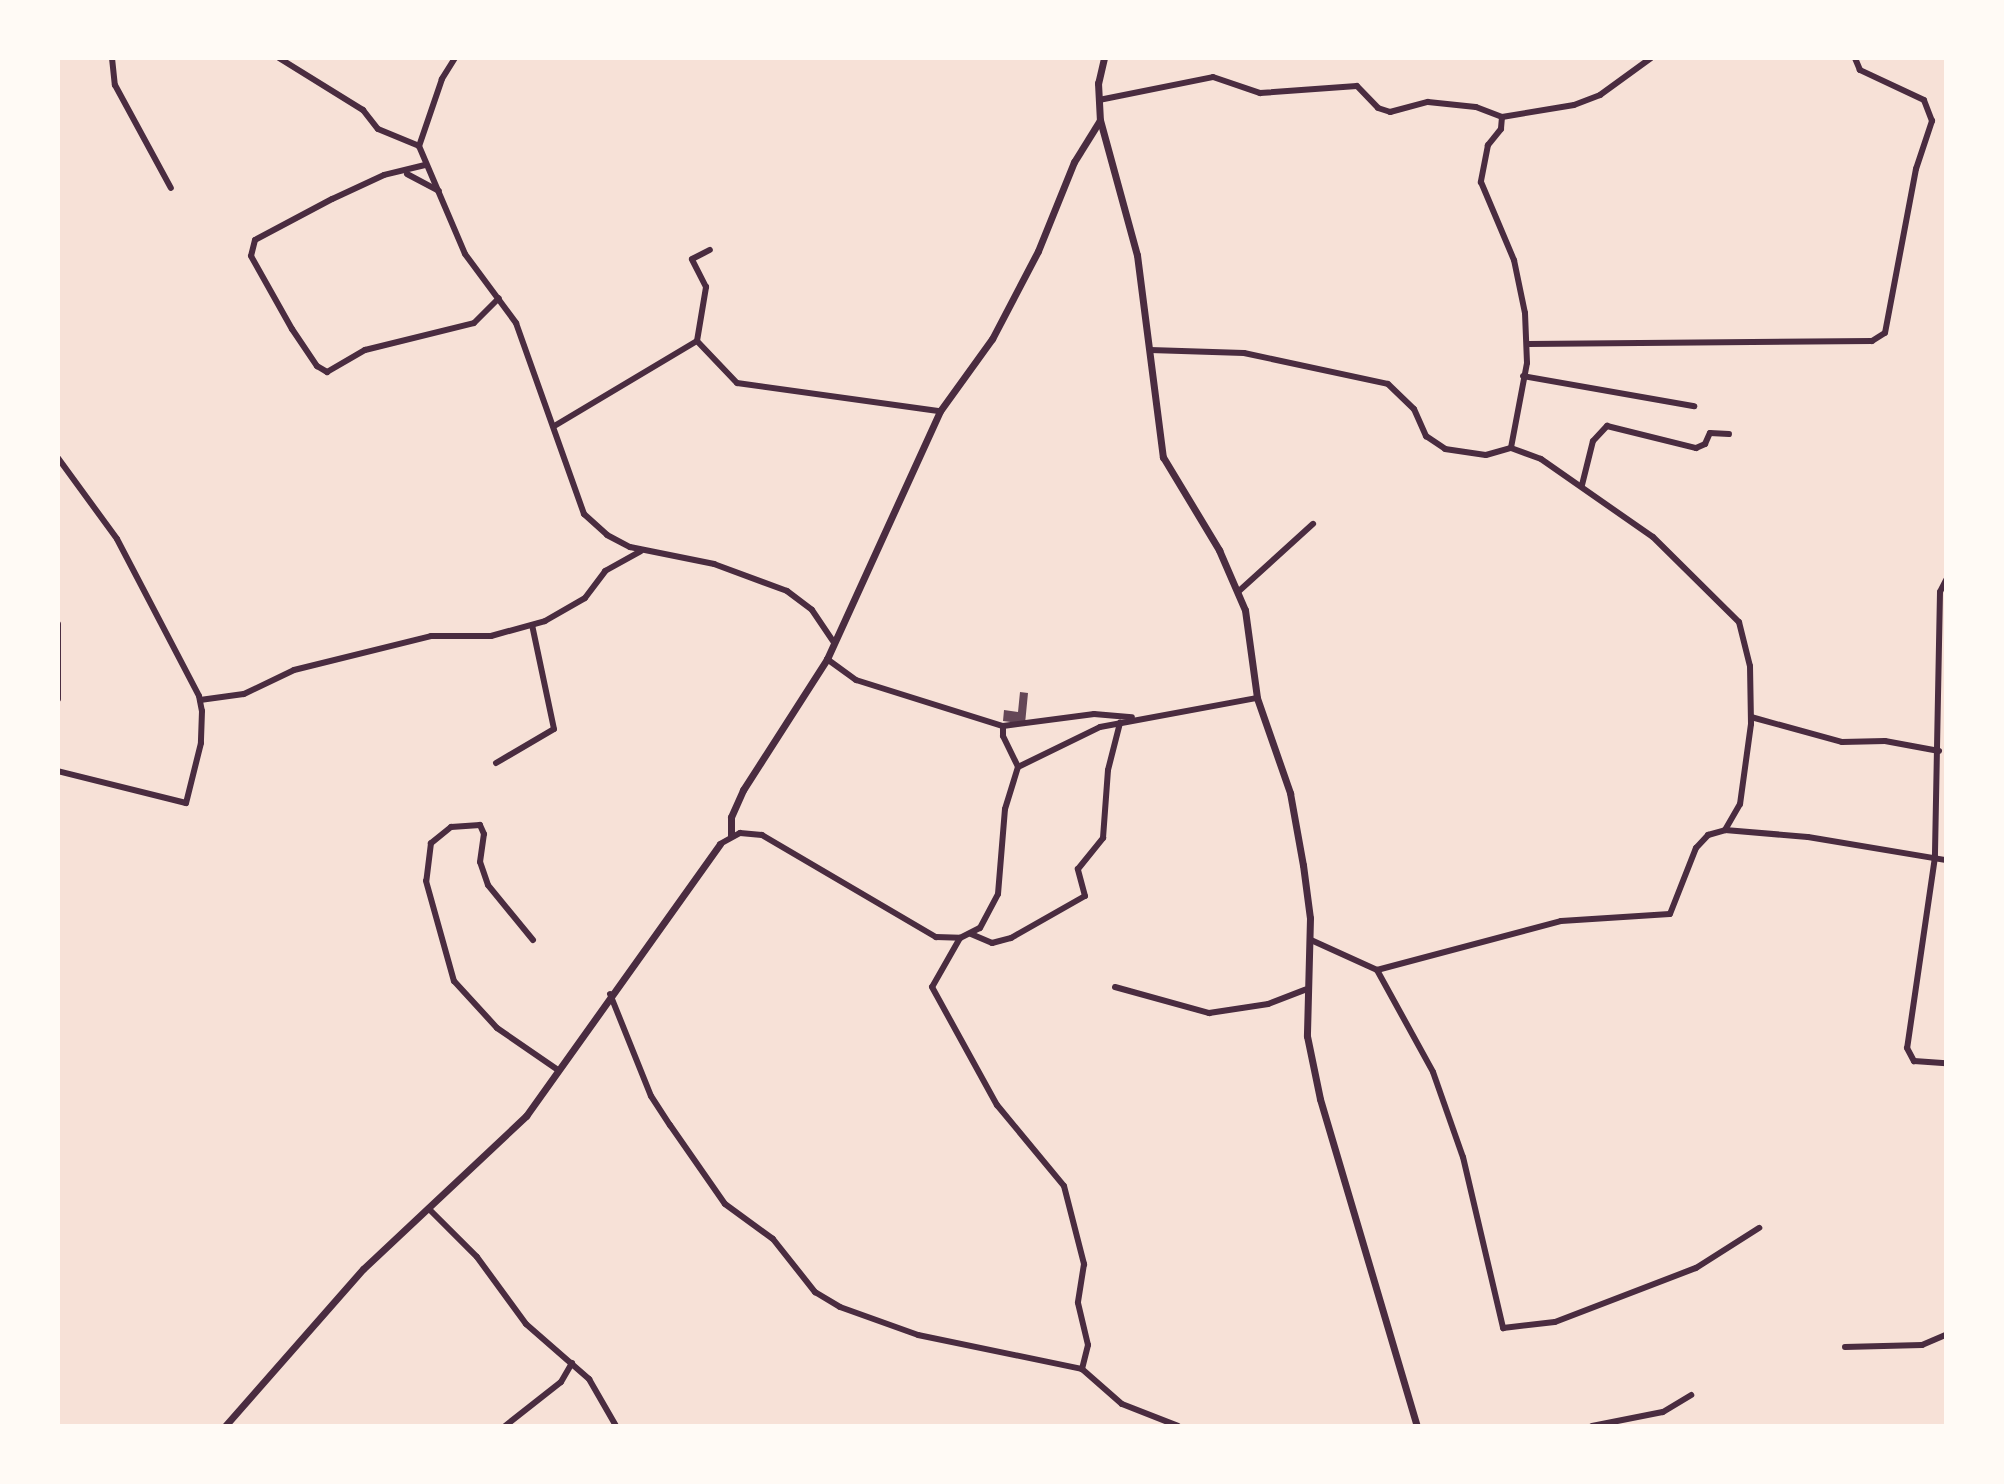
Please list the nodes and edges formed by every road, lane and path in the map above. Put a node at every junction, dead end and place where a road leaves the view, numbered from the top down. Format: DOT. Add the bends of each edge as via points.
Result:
graph roads {
  1 [pos="112,58"];
  2 [pos="279,58"];
  3 [pos="455,58"];
  4 [pos="1104,58"];
  5 [pos="1651,58"];
  6 [pos="1855,58"];
  7 [pos="1099,100"];
  8 [pos="1502,117"];
  9 [pos="1100,120"];
  10 [pos="419,146"];
  11 [pos="425,165"];
  12 [pos="407,174"];
  13 [pos="171,188"];
  14 [pos="439,191"];
  15 [pos="710,250"];
  16 [pos="499,298"];
  17 [pos="697,341"];
  18 [pos="1528,344"];
  19 [pos="1150,350"];
  20 [pos="1523,376"];
  21 [pos="1694,406"];
  22 [pos="940,411"];
  23 [pos="556,425"];
  24 [pos="1729,434"];
  25 [pos="1511,448"];
  26 [pos="58,458"];
  27 [pos="1582,485"];
  28 [pos="1313,524"];
  29 [pos="641,551"];
  30 [pos="1946,580"];
  31 [pos="1239,591"];
  32 [pos="58,624"];
  33 [pos="532,625"];
  34 [pos="834,643"];
  35 [pos="827,659"];
  36 [pos="1257,698"];
  37 [pos="58,699"];
  38 [pos="200,700"];
  39 [pos="1751,717"];
  40 [pos="1140,718"];
  41 [pos="1120,723"];
  42 [pos="1003,726"];
  43 [pos="1939,751"];
  44 [pos="496,763"];
  45 [pos="1018,767"];
  46 [pos="58,771"];
  47 [pos="1725,830"];
  48 [pos="731,835"];
  49 [pos="720,844"];
  50 [pos="1935,857"];
  51 [pos="1946,860"];
  52 [pos="971,934"];
  53 [pos="960,938"];
  54 [pos="533,940"];
  55 [pos="1311,940"];
  56 [pos="1377,970"];
  57 [pos="1115,987"];
  58 [pos="1305,990"];
  59 [pos="610,994"];
  60 [pos="1946,1063"];
  61 [pos="558,1070"];
  62 [pos="430,1210"];
  63 [pos="1759,1228"];
  64 [pos="1946,1335"];
  65 [pos="1845,1347"];
  66 [pos="572,1363"];
  67 [pos="1082,1369"];
  68 [pos="1691,1395"];
  69 [pos="225,1426"];
  70 [pos="505,1426"];
  71 [pos="616,1426"];
  72 [pos="1178,1426"];
  73 [pos="1417,1426"];
  74 [pos="1592,1426"];
  1 -- 13 [label="street" via="115,85"];
  2 -- 10 [label="street" via="363,110 378,129"];
  3 -- 10 [label="street" via="442,79"];
  4 -- 7 [label="street"];
  5 -- 8 [label="street" via="1600,95 1574,105"];
  6 -- 18 [label="street" via="1860,70 1924,100 1932,121 1916,169 1885,333 1859,341"];
  7 -- 8 [label="street" via="1213,77 1260,93 1357,86 1378,108 1390,112 1428,102 1476,107"];
  7 -- 9 [label="street"];
  8 -- 18 [label="street" via="1504,124 1485,154 1481,182 1514,260"];
  9 -- 19 [label="street" via="1127,205"];
  9 -- 22 [label="street" via="1074,162 1038,251 992,339"];
  10 -- 11 [label="street"];
  11 -- 12 [label="street"];
  11 -- 14 [label="street"];
  12 -- 14 [label="street"];
  12 -- 16 [label="street" via="365,183 252,244 251,256 317,366 327,372 365,350 474,323"];
  14 -- 16 [label="street" via="465,254"];
  15 -- 17 [label="street" via="692,259 706,287"];
  16 -- 23 [label="street" via="516,323"];
  17 -- 22 [label="street" via="737,383"];
  17 -- 23 [label="street"];
  18 -- 20 [label="street"];
  19 -- 25 [label="street" via="1244,353 1375,380 1400,393 1426,436 1445,449 1486,455"];
  19 -- 31 [label="street" via="1163,457"];
  20 -- 21 [label="street"];
  20 -- 25 [label="street"];
  22 -- 34 [label="street"];
  23 -- 29 [label="street" via="584,514 607,535"];
  24 -- 27 [label="street" via="1710,433 1696,448 1607,426 1593,441"];
  25 -- 27 [label="street" via="1549,463"];
  26 -- 38 [label="street" via="117,539"];
  27 -- 39 [label="street" via="1653,537 1696,584 1731,609 1750,666"];
  28 -- 31 [label="street"];
  29 -- 33 [label="street" via="605,571 585,598"];
  29 -- 34 [label="street" via="714,564 787,591 812,610"];
  30 -- 43 [label="street" via="1940,592"];
  31 -- 36 [label="street"];
  32 -- 37 [label="street"];
  33 -- 38 [label="street" via="491,636 431,636 294,670 244,694"];
  33 -- 44 [label="street" via="554,729"];
  34 -- 35 [label="street"];
  35 -- 42 [label="street" via="856,680"];
  35 -- 48 [label="street" via="743,790 731,817"];
  36 -- 40 [label="street"];
  36 -- 55 [label="street" via="1290,793"];
  38 -- 46 [label="street" via="201,743 186,803"];
  39 -- 43 [label="street" via="1842,742 1885,741"];
  39 -- 47 [label="street" via="1740,804"];
  40 -- 41 [label="street"];
  40 -- 42 [label="street" via="1094,714"];
  41 -- 45 [label="street" via="1076,735"];
  41 -- 52 [label="street" via="1108,770 1103,838 1078,869 1085,896 1011,938 992,943"];
  42 -- 45 [label="street"];
  43 -- 50 [label="street"];
  45 -- 52 [label="street" via="1005,809 1003,876 987,919"];
  47 -- 50 [label="street"];
  47 -- 56 [label="street" via="1708,835 1696,848 1670,914 1561,921"];
  48 -- 49 [label="street"];
  48 -- 53 [label="street" via="762,835 936,937"];
  49 -- 59 [label="street"];
  50 -- 51 [label="street"];
  50 -- 60 [label="street" via="1907,1048 1914,1061"];
  52 -- 53 [label="street"];
  53 -- 67 [label="street" via="932,987 997,1105 1064,1186 1084,1264 1078,1303 1088,1345"];
  54 -- 61 [label="street" via="488,885 480,862 480,825 451,827 431,843 426,881 454,981 497,1028"];
  55 -- 56 [label="street"];
  55 -- 58 [label="street"];
  56 -- 63 [label="street" via="1433,1072 1463,1157 1503,1328 1555,1322 1696,1268"];
  57 -- 58 [label="street" via="1209,1013 1268,1004"];
  58 -- 73 [label="street" via="1307,1036 1320,1099"];
  59 -- 61 [label="street"];
  59 -- 67 [label="street" via="651,1096 670,1125 725,1204 773,1239 815,1292 840,1307 918,1335"];
  61 -- 62 [label="street" via="526,1116"];
  62 -- 66 [label="street" via="477,1257 526,1324"];
  62 -- 69 [label="street" via="363,1269"];
  64 -- 65 [label="street" via="1911,1346"];
  66 -- 70 [label="street" via="561,1382"];
  66 -- 71 [label="street" via="589,1379"];
  67 -- 72 [label="street" via="1122,1404"];
  68 -- 74 [label="street" via="1663,1412"];
}
